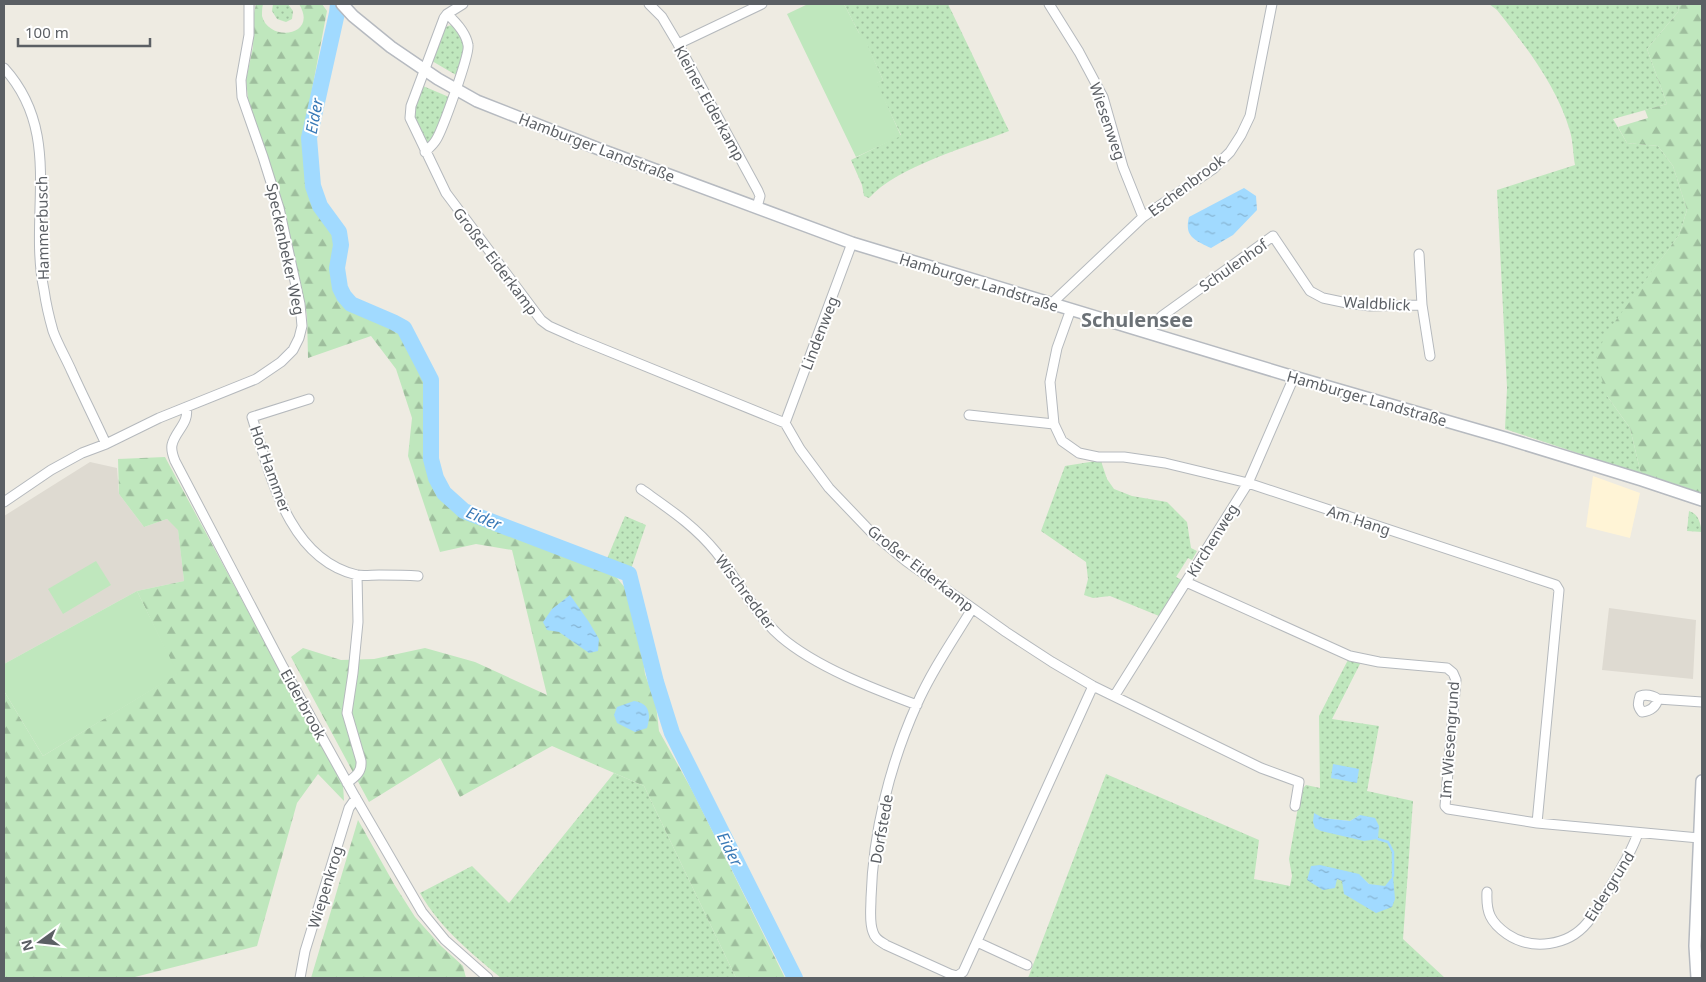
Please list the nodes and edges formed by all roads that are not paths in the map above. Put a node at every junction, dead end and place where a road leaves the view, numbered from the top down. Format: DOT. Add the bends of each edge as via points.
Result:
graph roads {
  1 [pos="249,4"];
  2 [pos="342,4"];
  3 [pos="463,4"];
  4 [pos="650,4"];
  5 [pos="762,4"];
  6 [pos="1049,4"];
  7 [pos="1272,4"];
  8 [pos="447,14"];
  9 [pos="678,44"];
  10 [pos="4,68"];
  11 [pos="424,70"];
  12 [pos="456,90"];
  13 [pos="425,152"];
  14 [pos="757,207"];
  15 [pos="1143,217"];
  16 [pos="1272,236"];
  17 [pos="852,242"];
  18 [pos="1419,254"];
  19 [pos="1051,304"];
  20 [pos="1422,305"];
  21 [pos="1071,309"];
  22 [pos="1150,333"];
  23 [pos="1430,356"];
  24 [pos="1294,377"];
  25 [pos="309,399"];
  26 [pos="186,407"];
  27 [pos="969,415"];
  28 [pos="785,423"];
  29 [pos="1054,424"];
  30 [pos="106,444"];
  31 [pos="1248,483"];
  32 [pos="641,488"];
  33 [pos="1702,500"];
  34 [pos="4,502"];
  35 [pos="357,575"];
  36 [pos="418,576"];
  37 [pos="1186,582"];
  38 [pos="972,609"];
  39 [pos="1093,686"];
  40 [pos="1114,695"];
  41 [pos="1658,699"];
  42 [pos="1702,702"];
  43 [pos="917,705"];
  44 [pos="1702,782"];
  45 [pos="347,783"];
  46 [pos="356,798"];
  47 [pos="1296,806"];
  48 [pos="1537,823"];
  49 [pos="1638,833"];
  50 [pos="1699,838"];
  51 [pos="1700,874"];
  52 [pos="1487,892"];
  53 [pos="977,942"];
  54 [pos="1026,965"];
  55 [pos="300,978"];
  56 [pos="488,978"];
  57 [pos="1697,978"];
  1 -- 26 [label="street, Speckenbeker Weg" via="242,97 275,194 302,326 293,350 271,370"];
  2 -- 11 [label="main road, Hamburger Landstraße" via="391,47"];
  3 -- 8 [label="street"];
  4 -- 9 [label="street, Kleiner Eiderkamp"];
  5 -- 9 [label="street"];
  6 -- 15 [label="street, Wiesenweg" via="1103,97 1123,167"];
  7 -- 15 [label="street, Eschenbrook" via="1250,116 1242,135 1213,169"];
  8 -- 11 [label="street"];
  8 -- 12 [label="street" via="458,23 469,50"];
  9 -- 14 [label="street, Kleiner Eiderkamp" via="758,191"];
  10 -- 30 [label="street, Hammerbusch" via="32,112 39,140 40,259 49,314 60,346"];
  11 -- 12 [label="main road, Hamburger Landstraße"];
  11 -- 13 [label="street, Großer Eiderkamp" via="410,118"];
  12 -- 13 [label="street" via="436,140"];
  12 -- 14 [label="main road, Hamburger Landstraße" via="599,150"];
  13 -- 28 [label="street, Großer Eiderkamp" via="446,194 541,320 576,338"];
  14 -- 17 [label="main road, Hamburger Landstraße"];
  15 -- 19 [label="street, Eschenbrook"];
  16 -- 20 [label="street, Waldblick" via="1310,291 1323,298 1370,306"];
  16 -- 22 [label="street, Schulenhof" via="1162,316"];
  17 -- 19 [label="main road, Hamburger Landstraße"];
  17 -- 28 [label="street, Lindenweg"];
  18 -- 20 [label="street, Waldblick"];
  19 -- 21 [label="main road, Hamburger Landstraße"];
  20 -- 23 [label="street, Waldblick"];
  21 -- 22 [label="main road, Hamburger Landstraße"];
  21 -- 29 [label="street, Am Hang" via="1057,348 1050,382"];
  22 -- 24 [label="main road, Hamburger Landstraße"];
  24 -- 31 [label="street, Kirchenweg"];
  24 -- 33 [label="main road, Hamburger Landstraße" via="1522,443"];
  25 -- 35 [label="street, Hof Hammer" via="252,417 277,495 290,520 305,542 328,564"];
  26 -- 30 [label="street, Speckenbeker Weg"];
  26 -- 45 [label="street, Eiderbrook" via="186,420 172,444 175,461"];
  27 -- 29 [label="street"];
  28 -- 38 [label="street, Großer Eiderkamp" via="829,488 871,532"];
  29 -- 31 [label="street, Am Hang" via="1062,440 1079,453 1165,462"];
  30 -- 34 [label="street, Speckenbeker Weg" via="51,470"];
  31 -- 37 [label="street, Kirchenweg"];
  31 -- 48 [label="street, Am Hang" via="1556,585 1559,590"];
  32 -- 43 [label="street, Wischredder" via="695,528 760,615 780,636 803,653 846,675"];
  35 -- 36 [label="street, Hof Hammer"];
  35 -- 45 [label="street" via="358,622 347,713 362,768"];
  37 -- 40 [label="street, Kirchenweg"];
  37 -- 48 [label="street, Im Wiesengrund" via="1350,656 1447,668 1456,680 1444,806"];
  38 -- 39 [label="street, Großer Eiderkamp"];
  38 -- 43 [label="street, Dorfstede" via="934,670"];
  39 -- 40 [label="street, Großer Eiderkamp"];
  39 -- 53 [label="street, Dorfstede"];
  40 -- 47 [label="street, Großer Eiderkamp" via="1261,768 1299,782"];
  41 -- 42 [label="street"];
  43 -- 53 [label="street, Dorfstede" via="886,796 872,881 873,934 886,945 957,976 964,972"];
  44 -- 50 [label="main road"];
  45 -- 46 [label="street, Eiderbrook"];
  46 -- 55 [label="street, Wiepenkrog" via="349,808 305,951"];
  46 -- 56 [label="street, Eiderbrook" via="422,912 445,940"];
  48 -- 49 [label="street, Im Wiesengrund"];
  49 -- 50 [label="street, Im Wiesengrund"];
  49 -- 52 [label="street, Eidergrund" via="1632,850 1587,924 1562,940 1536,944 1510,935 1490,917 1486,906"];
  50 -- 51 [label="main road"];
  51 -- 57 [label="main road" via="1695,946"];
  53 -- 54 [label="street"];
}
